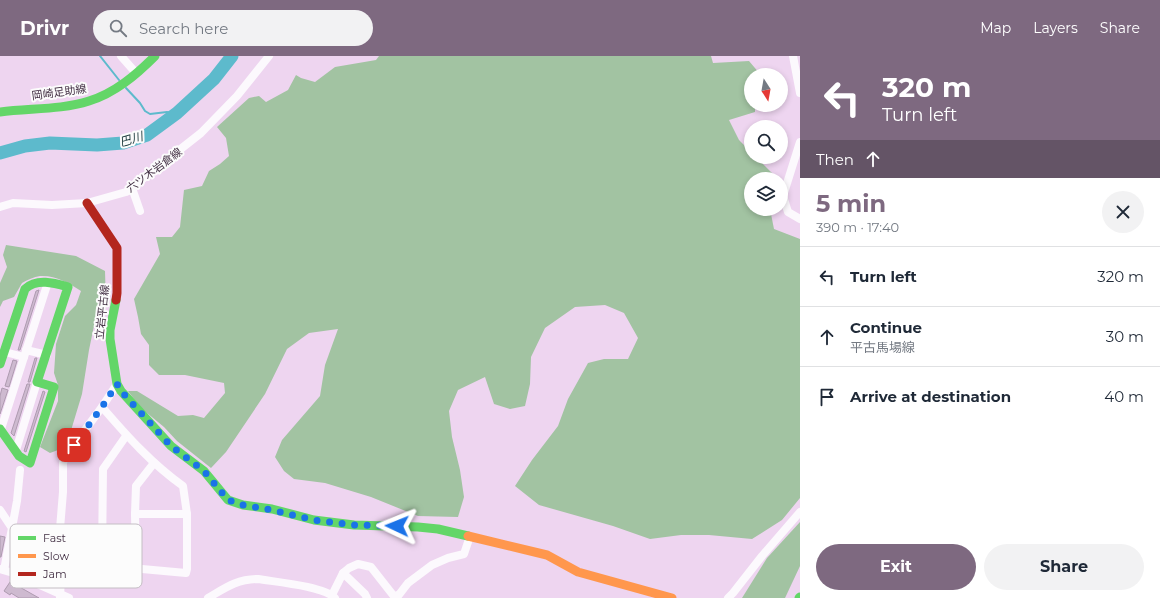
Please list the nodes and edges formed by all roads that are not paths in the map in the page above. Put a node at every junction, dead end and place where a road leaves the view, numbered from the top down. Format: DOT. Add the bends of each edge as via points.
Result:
graph roads {
  1 [pos="121,56"];
  2 [pos="155,56"];
  3 [pos="270,56"];
  4 [pos="793,56"];
  5 [pos="136,74"];
  6 [pos="800,94"];
  7 [pos="0,112"];
  8 [pos="800,142"];
  9 [pos="132,188"];
  10 [pos="87,203"];
  11 [pos="0,207"];
  12 [pos="140,211"];
  13 [pos="800,219"];
  14 [pos="48,282"];
  15 [pos="5,352"];
  16 [pos="25,354"];
  17 [pos="47,355"];
  18 [pos="0,364"];
  19 [pos="38,382"];
  20 [pos="117,384"];
  21 [pos="102,407"];
  22 [pos="0,429"];
  23 [pos="126,436"];
  24 [pos="16,450"];
  25 [pos="154,463"];
  26 [pos="20,470"];
  27 [pos="0,510"];
  28 [pos="800,512"];
  29 [pos="135,514"];
  30 [pos="187,514"];
  31 [pos="13,524"];
  32 [pos="60,524"];
  33 [pos="102,524"];
  34 [pos="135,524"];
  35 [pos="10,525"];
  36 [pos="10,536"];
  37 [pos="470,536"];
  38 [pos="142,569"];
  39 [pos="2,570"];
  40 [pos="343,573"];
  41 [pos="44,588"];
  42 [pos="334,596"];
  43 [pos="63,597"];
  44 [pos="208,598"];
  45 [pos="367,598"];
  46 [pos="672,598"];
  47 [pos="728,598"];
  1 -- 5 [label="street"];
  2 -- 5 [label="street, 岡崎足助線"];
  3 -- 9 [label="street, 六ツ木岩倉線" via="237,96 201,133"];
  4 -- 6 [label="street"];
  5 -- 7 [label="street, 岡崎足助線" via="115,90 89,101"];
  8 -- 13 [label="street" via="784,196 788,212"];
  9 -- 10 [label="street, 六ツ木岩倉線"];
  9 -- 12 [label="street"];
  10 -- 11 [label="street, 六ツ木岩倉線" via="13,203"];
  10 -- 20 [label="street, 立岩平古線" via="117,248 117,293 110,330"];
  14 -- 15 [label="street" via="42,281 24,290"];
  14 -- 16 [label="street"];
  14 -- 17 [label="street" via="68,287"];
  15 -- 16 [label="street"];
  15 -- 18 [label="street"];
  16 -- 17 [label="street"];
  16 -- 22 [label="street"];
  17 -- 19 [label="street"];
  19 -- 24 [label="street"];
  19 -- 24 [label="street" via="54,387 30,463"];
  20 -- 21 [label="street"];
  20 -- 37 [label="street" via="171,446 204,471 228,500 314,520 354,525 438,529"];
  21 -- 23 [label="street"];
  21 -- 32 [label="street" via="65,457"];
  22 -- 24 [label="street"];
  23 -- 25 [label="street"];
  23 -- 33 [label="street" via="103,469"];
  25 -- 29 [label="street" via="136,486"];
  25 -- 30 [label="street" via="183,486"];
  26 -- 31 [label="street"];
  27 -- 35 [label="street"];
  28 -- 47 [label="street"];
  29 -- 30 [label="street"];
  29 -- 34 [label="street"];
  30 -- 38 [label="street" via="186,573"];
  36 -- 39 [label="street"];
  37 -- 40 [label="street" via="464,554 432,565 408,584 398,596 393,596 371,567 358,564"];
  37 -- 46 [label="street" via="547,555 578,572"];
  40 -- 42 [label="street"];
  40 -- 45 [label="street"];
  41 -- 43 [label="street"];
  42 -- 44 [label="street" via="318,589 253,579 239,581"];
}
